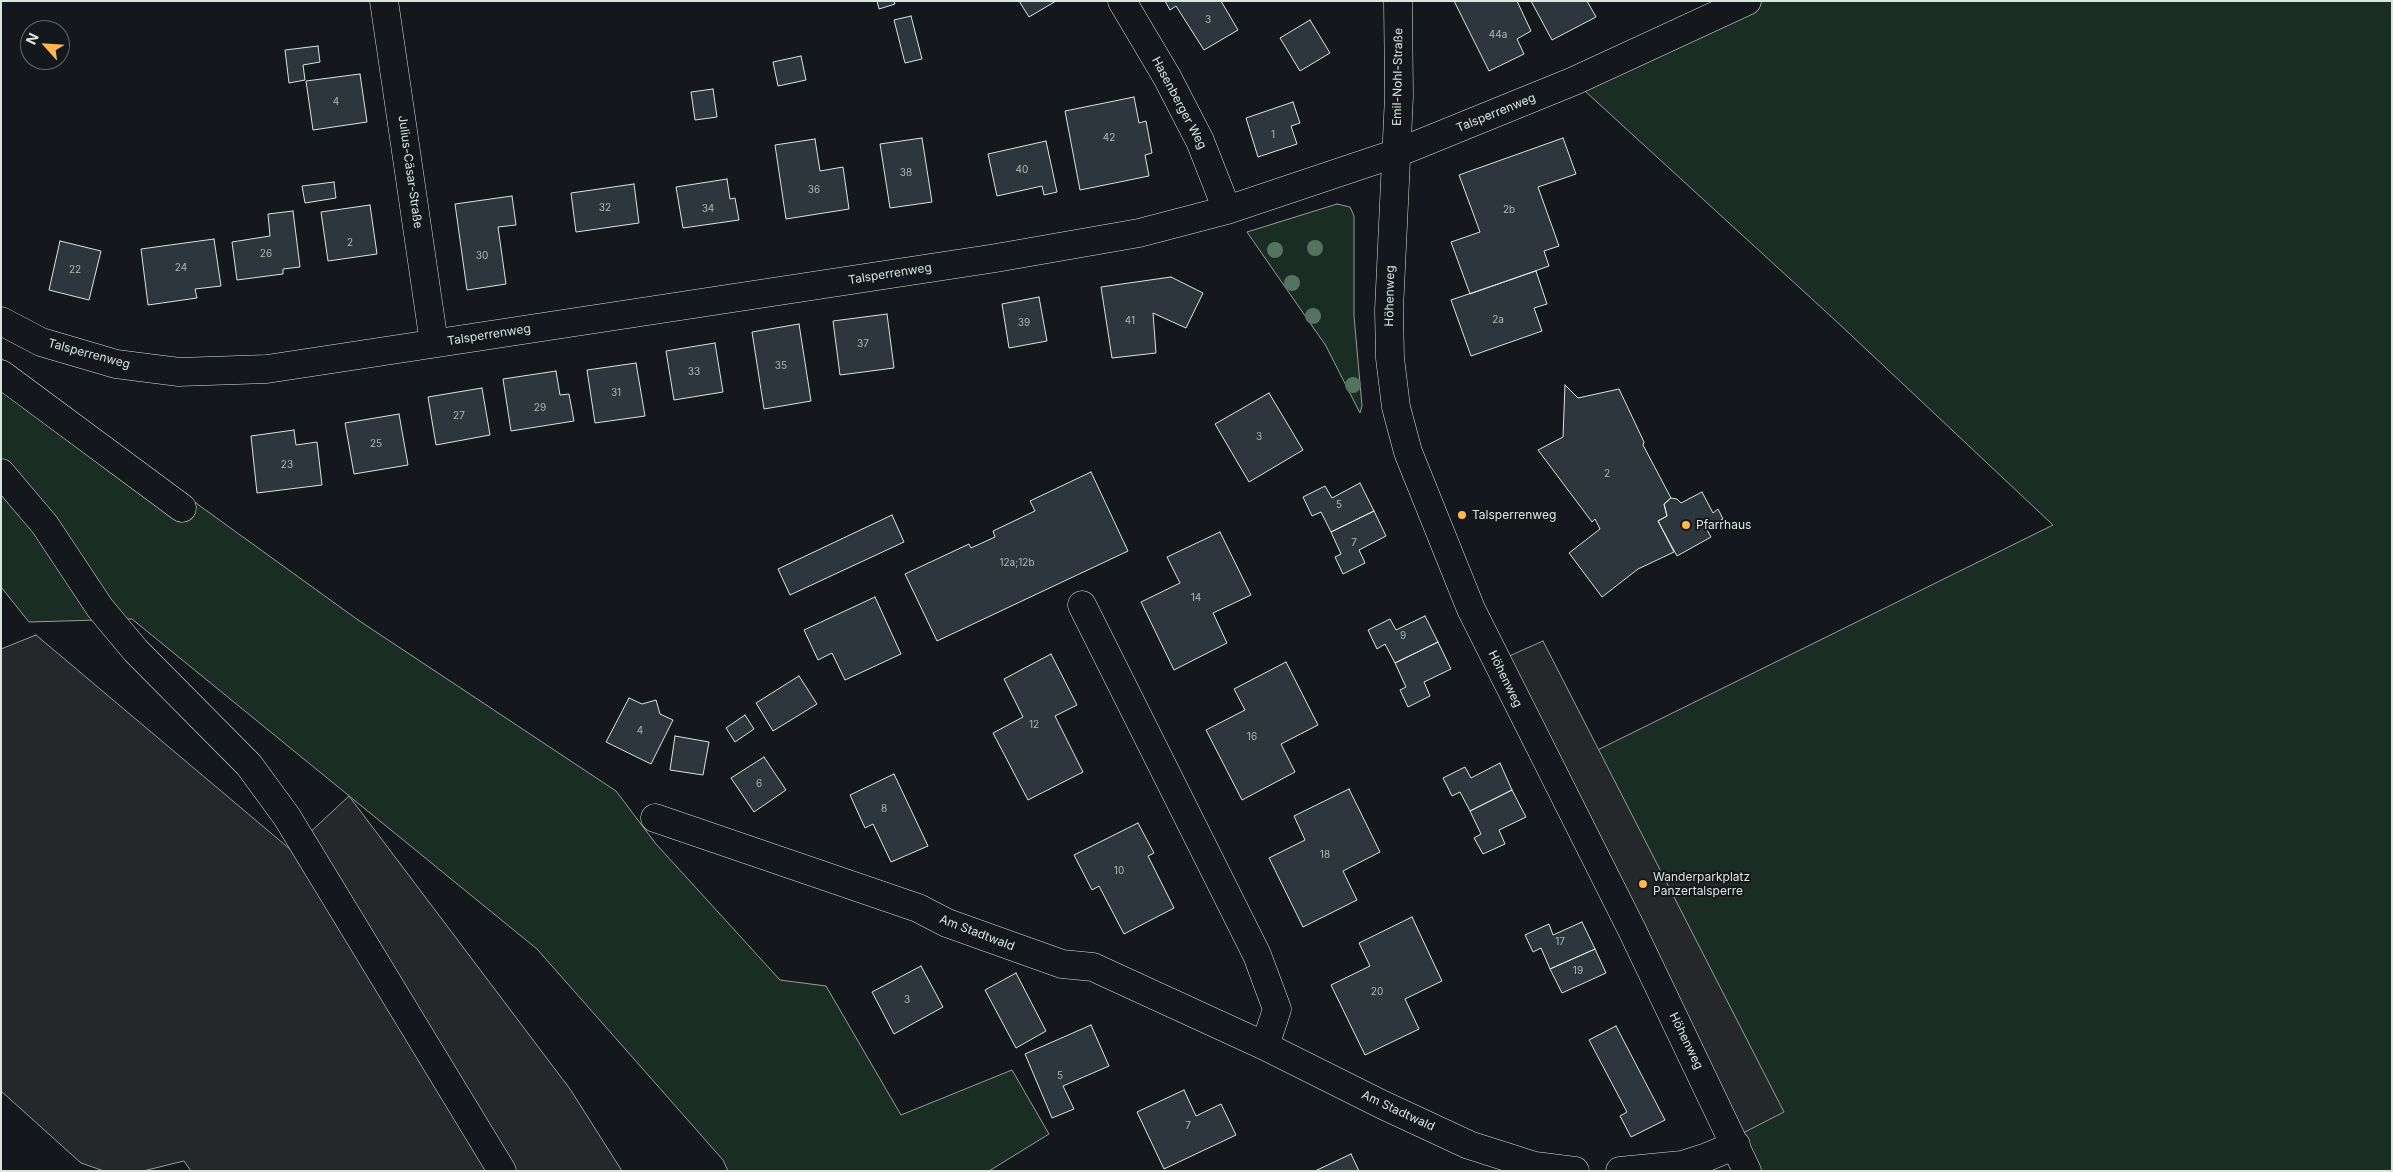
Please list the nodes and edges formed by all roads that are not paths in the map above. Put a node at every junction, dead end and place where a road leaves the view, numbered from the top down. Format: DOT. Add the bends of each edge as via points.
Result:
graph roads {
  1 [pos="384,1"];
  2 [pos="1122,1"];
  3 [pos="1398,1"];
  4 [pos="1746,1"];
  5 [pos="1397,153"];
  6 [pos="1227,210"];
  7 [pos="1,321"];
  8 [pos="434,343"];
  9 [pos="1,374"];
  10 [pos="1,473"];
  11 [pos="182,508"];
  12 [pos="1082,606"];
  13 [pos="655,818"];
  14 [pos="1265,1046"];
  15 [pos="1736,1145"];
  16 [pos="1535,1168"];
  17 [pos="502,1171"];
  18 [pos="1575,1171"];
  19 [pos="1620,1171"];
  20 [pos="1747,1171"];
  1 -- 8 [label="street, Julius-Cäsar-Straße"];
  2 -- 6 [label="street, Hasenberger Weg" via="1200,141"];
  3 -- 5 [label="street, Emil-Nohl-Straße"];
  4 -- 5 [label="street, Talsperrenweg" via="1574,81"];
  5 -- 6 [label="street, Talsperrenweg"];
  5 -- 15 [label="street, Höhenweg" via="1389,310 1390,358 1396,407 1408,452 1471,609"];
  6 -- 8 [label="street, Talsperrenweg" via="1139,233 996,258"];
  7 -- 8 [label="street, Talsperrenweg" via="41,342 84,355 116,364 180,372 267,369"];
  9 -- 11 [label="street"];
  10 -- 17 [label="street" via="45,525 100,608 130,644 249,765 282,810"];
  12 -- 14 [label="street" via="1257,955 1277,1009"];
  13 -- 14 [label="street, Am Stadtwald" via="918,908 947,923 1062,964 1093,967"];
  14 -- 16 [label="street, Am Stadtwald" via="1469,1145"];
  15 -- 19 [label="street" via="1708,1158 1682,1164"];
  15 -- 20 [label="street, Höhenweg"];
  16 -- 18 [label="street, Am Stadtwald"];
}
